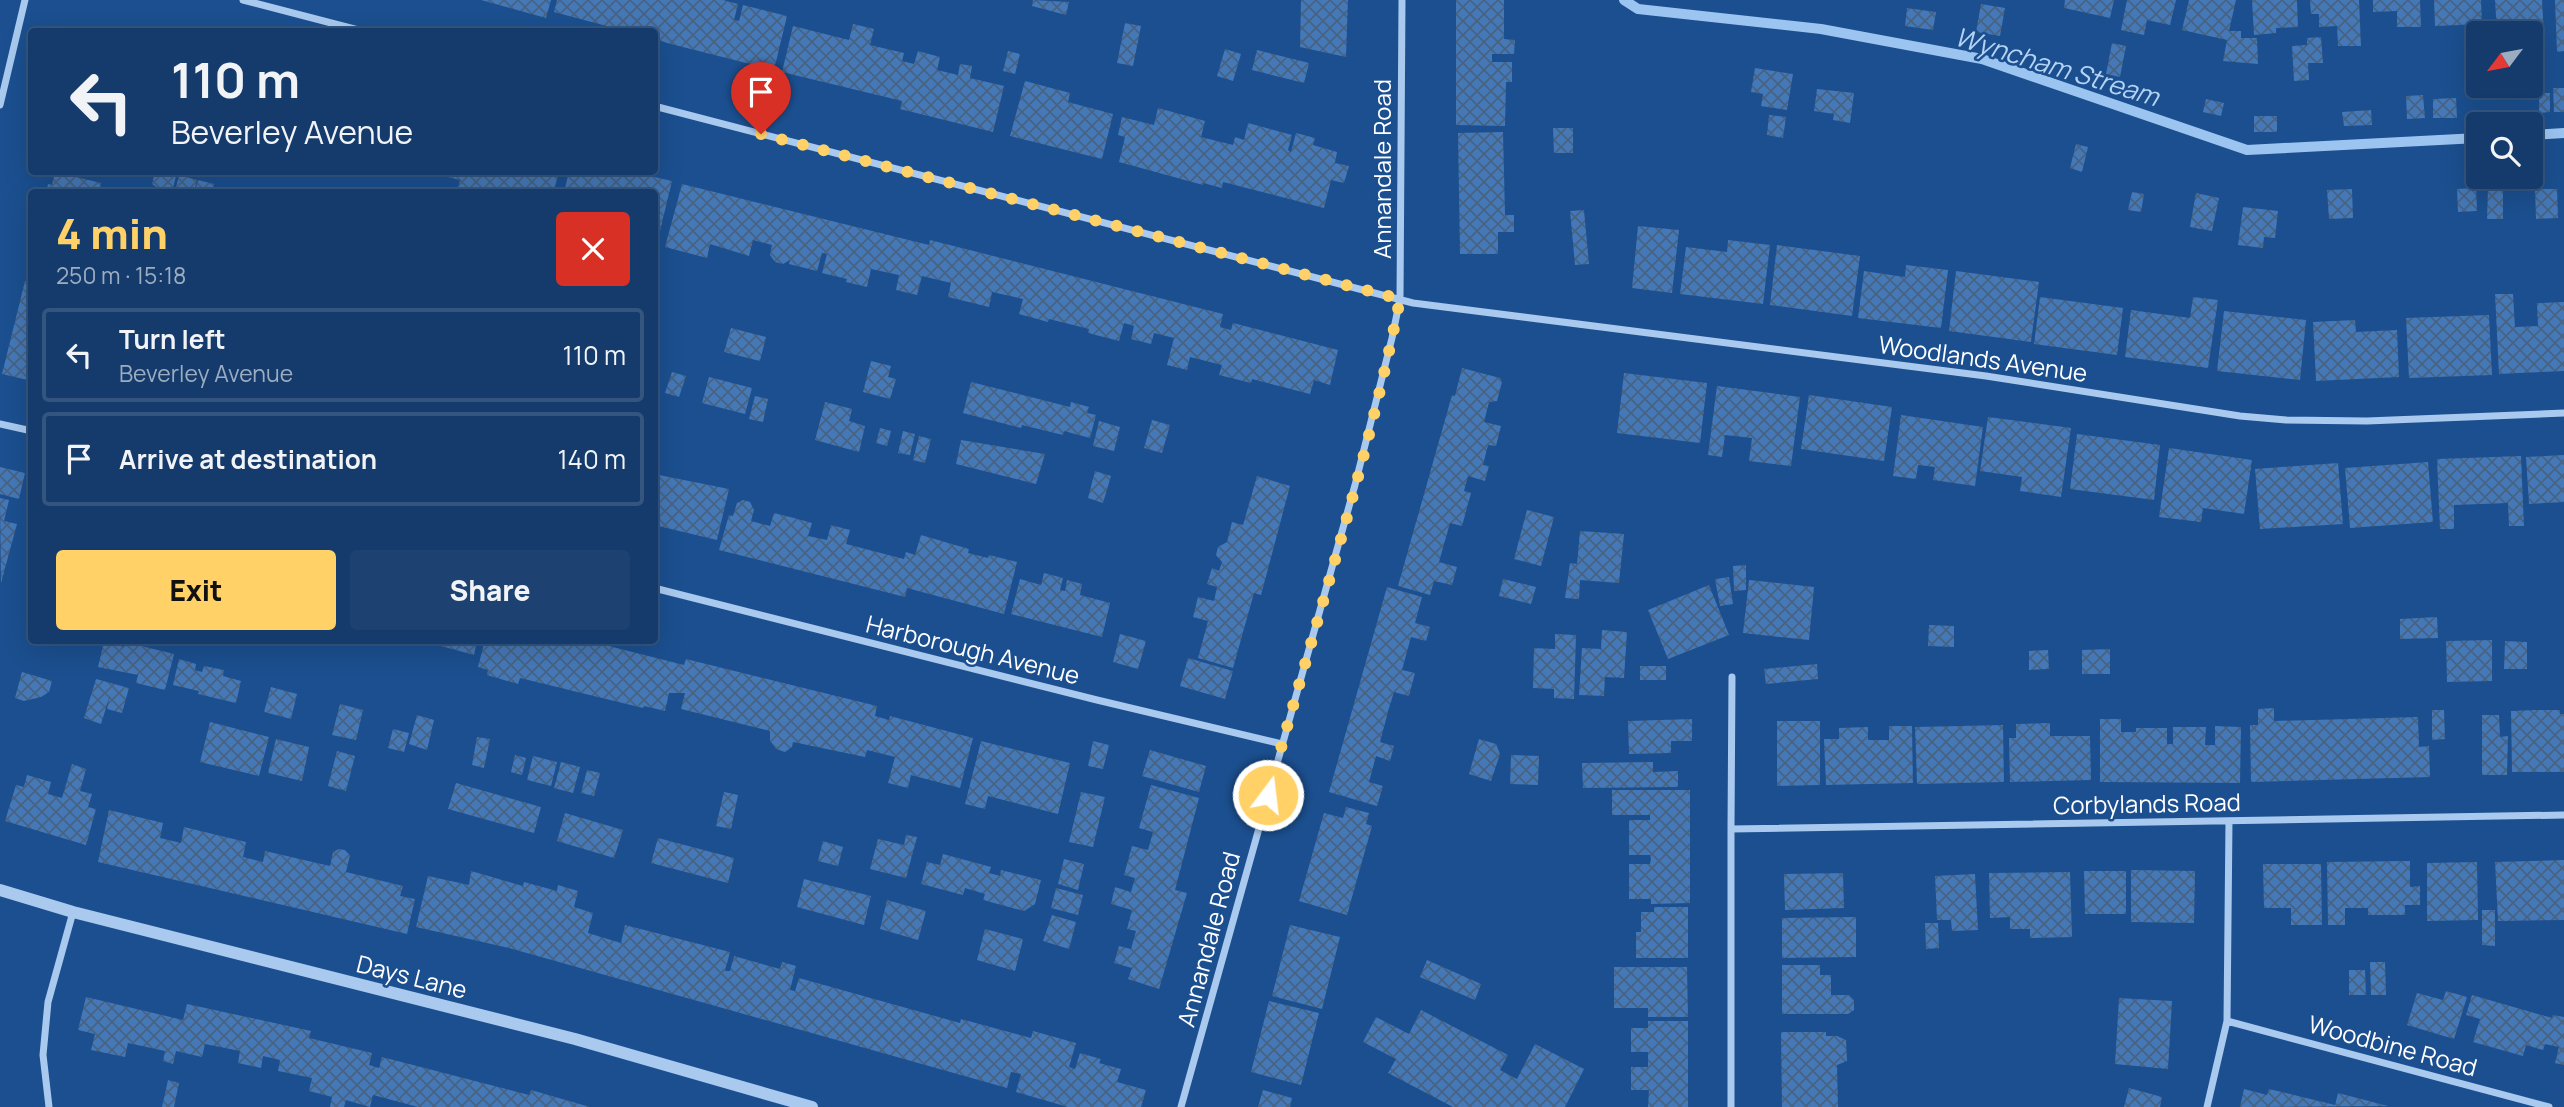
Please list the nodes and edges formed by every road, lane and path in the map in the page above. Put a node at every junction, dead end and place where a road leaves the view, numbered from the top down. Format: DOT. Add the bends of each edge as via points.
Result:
graph roads {
  1 [pos="25,0"];
  2 [pos="243,0"];
  3 [pos="1402,0"];
  4 [pos="351,28"];
  5 [pos="0,105"];
  6 [pos="658,107"];
  7 [pos="1400,299"];
  8 [pos="2564,413"];
  9 [pos="0,424"];
  10 [pos="28,430"];
  11 [pos="658,589"];
  12 [pos="1732,677"];
  13 [pos="1282,744"];
  14 [pos="2564,815"];
  15 [pos="2229,821"];
  16 [pos="1731,829"];
  17 [pos="0,890"];
  18 [pos="74,912"];
  19 [pos="2227,1021"];
  20 [pos="781,1103"];
  21 [pos="49,1107"];
  22 [pos="812,1107"];
  23 [pos="1181,1107"];
  24 [pos="1731,1107"];
  25 [pos="2207,1107"];
  26 [pos="2549,1107"];
  1 -- 5 [label="street"];
  2 -- 4 [label="street"];
  3 -- 7 [label="street, Annandale Road"];
  6 -- 7 [label="street, Woodlands Avenue"];
  7 -- 8 [label="street, Woodlands Avenue" via="1986,376 2240,416 2367,421"];
  7 -- 13 [label="street, Annandale Road" via="1355,485"];
  9 -- 10 [label="street"];
  11 -- 13 [label="street, Harborough Avenue"];
  12 -- 16 [label="street"];
  13 -- 23 [label="street, Annandale Road"];
  14 -- 15 [label="street, Corbylands Road"];
  15 -- 16 [label="street, Corbylands Road"];
  15 -- 19 [label="street"];
  16 -- 24 [label="street"];
  17 -- 18 [label="street, Days Lane"];
  18 -- 20 [label="street, Days Lane" via="575,1039"];
  18 -- 21 [label="street" via="48,1002 43,1055"];
  19 -- 25 [label="street"];
  19 -- 26 [label="street, Woodbine Road"];
  20 -- 22 [label="street, Days Lane"];
}
